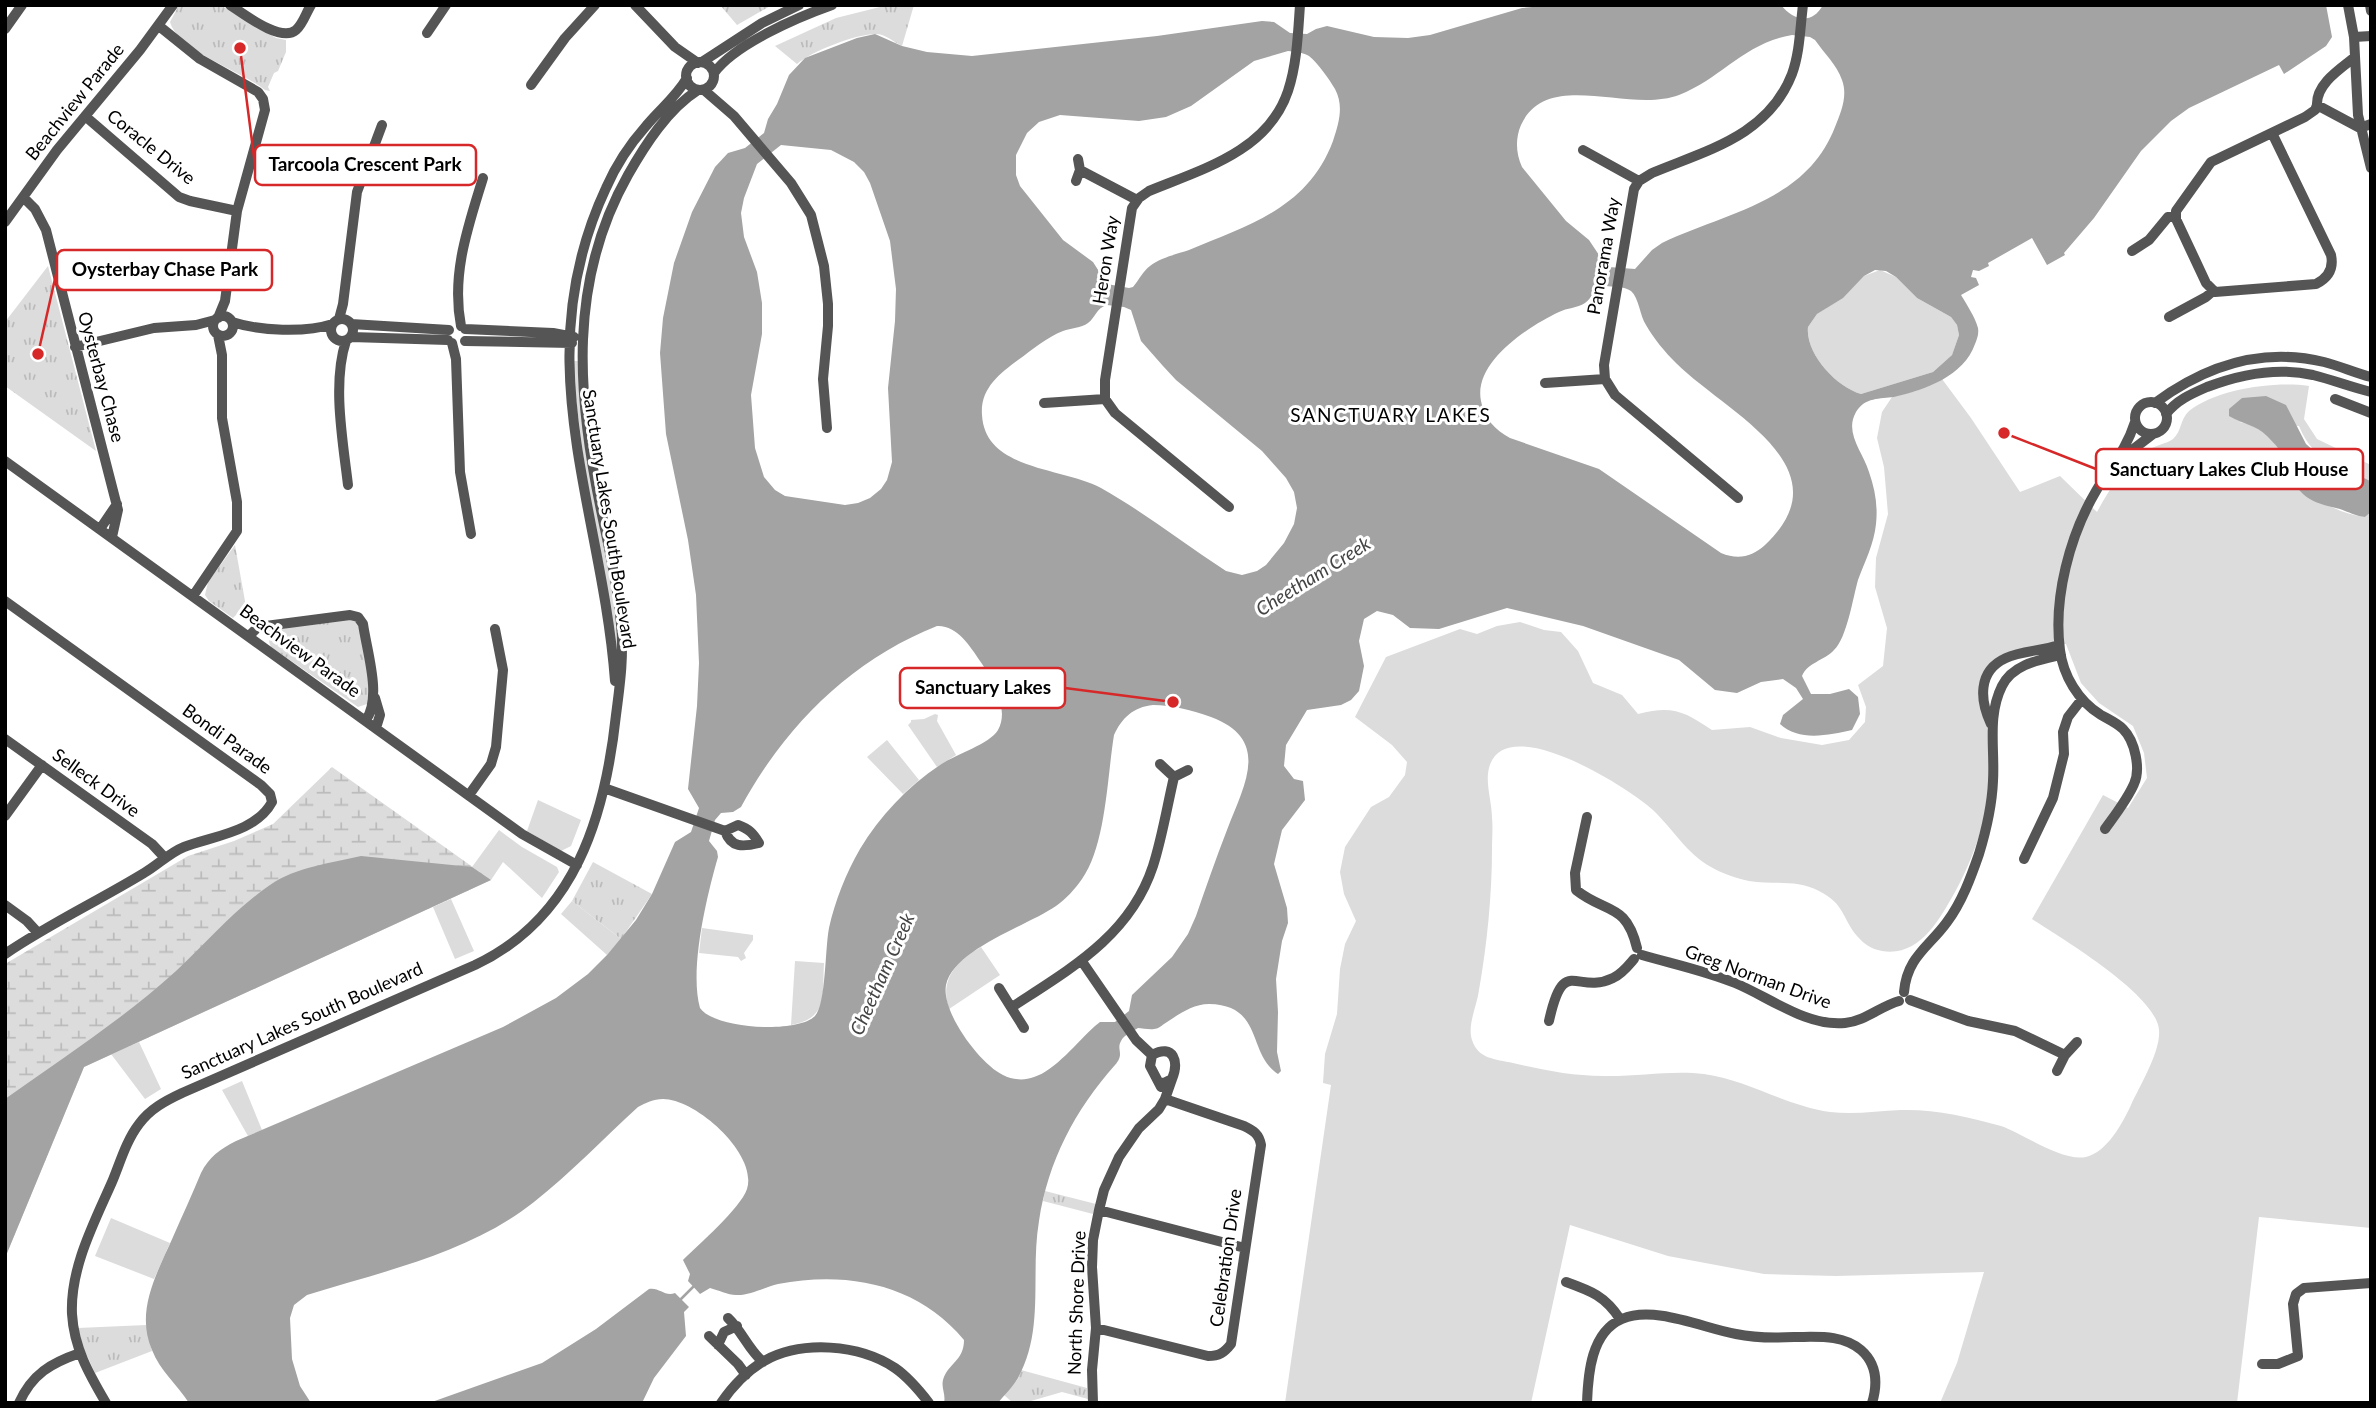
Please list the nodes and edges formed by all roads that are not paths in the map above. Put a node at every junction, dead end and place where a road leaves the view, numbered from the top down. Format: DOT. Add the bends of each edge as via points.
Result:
graph roads {
  1 [pos="22,5"];
  2 [pos="173,5"];
  3 [pos="230,5"];
  4 [pos="311,5"];
  5 [pos="446,5"];
  6 [pos="595,5"];
  7 [pos="635,5"];
  8 [pos="799,5"];
  9 [pos="832,5"];
  10 [pos="1300,5"];
  11 [pos="2348,5"];
  12 [pos="2370,5"];
  13 [pos="1802,11"];
  14 [pos="2371,11"];
  15 [pos="159,26"];
  16 [pos="5,29"];
  17 [pos="426,35"];
  18 [pos="2371,36"];
  19 [pos="2354,37"];
  20 [pos="675,47"];
  21 [pos="2355,57"];
  22 [pos="700,63"];
  23 [pos="687,74"];
  24 [pos="714,76"];
  25 [pos="530,86"];
  26 [pos="701,90"];
  27 [pos="2317,105"];
  28 [pos="85,116"];
  29 [pos="734,116"];
  30 [pos="382,125"];
  31 [pos="2366,126"];
  32 [pos="2272,133"];
  33 [pos="1583,150"];
  34 [pos="2371,168"];
  35 [pos="1078,170"];
  36 [pos="484,178"];
  37 [pos="1639,181"];
  38 [pos="1137,200"];
  39 [pos="20,202"];
  40 [pos="237,211"];
  41 [pos="2176,216"];
  42 [pos="5,222"];
  43 [pos="2132,251"];
  44 [pos="2213,291"];
  45 [pos="2169,317"];
  46 [pos="223,327"];
  47 [pos="342,330"];
  48 [pos="457,335"];
  49 [pos="569,339"];
  50 [pos="582,340"];
  51 [pos="75,347"];
  52 [pos="2284,357"];
  53 [pos="2283,372"];
  54 [pos="2371,377"];
  55 [pos="1605,379"];
  56 [pos="1545,383"];
  57 [pos="2371,392"];
  58 [pos="1105,399"];
  59 [pos="2335,399"];
  60 [pos="2155,402"];
  61 [pos="1044,403"];
  62 [pos="2371,413"];
  63 [pos="2166,414"];
  64 [pos="2135,422"];
  65 [pos="827,428"];
  66 [pos="2152,434"];
  67 [pos="5,461"];
  68 [pos="2118,461"];
  69 [pos="348,485"];
  70 [pos="1738,498"];
  71 [pos="117,504"];
  72 [pos="1229,507"];
  73 [pos="100,528"];
  74 [pos="112,537"];
  75 [pos="473,537"];
  76 [pos="192,596"];
  77 [pos="5,601"];
  78 [pos="495,629"];
  79 [pos="253,640"];
  80 [pos="2060,650"];
  81 [pos="1985,678"];
  82 [pos="2003,684"];
  83 [pos="374,695"];
  84 [pos="2082,699"];
  85 [pos="617,705"];
  86 [pos="366,720"];
  87 [pos="1992,726"];
  88 [pos="376,728"];
  89 [pos="5,739"];
  90 [pos="1160,764"];
  91 [pos="42,765"];
  92 [pos="1188,770"];
  93 [pos="1174,777"];
  94 [pos="604,788"];
  95 [pos="469,795"];
  96 [pos="5,816"];
  97 [pos="1587,817"];
  98 [pos="2105,829"];
  99 [pos="724,831"];
  100 [pos="165,858"];
  101 [pos="2024,859"];
  102 [pos="577,865"];
  103 [pos="5,905"];
  104 [pos="37,933"];
  105 [pos="5,954"];
  106 [pos="1638,954"];
  107 [pos="1081,960"];
  108 [pos="999,988"];
  109 [pos="1904,998"];
  110 [pos="1012,1007"];
  111 [pos="1549,1021"];
  112 [pos="1024,1028"];
  113 [pos="2077,1042"];
  114 [pos="1152,1055"];
  115 [pos="2065,1055"];
  116 [pos="2057,1071"];
  117 [pos="1172,1079"];
  118 [pos="1159,1082"];
  119 [pos="1165,1099"];
  120 [pos="1099,1210"];
  121 [pos="1245,1248"];
  122 [pos="1566,1282"];
  123 [pos="2371,1283"];
  124 [pos="1620,1319"];
  125 [pos="1096,1328"];
  126 [pos="709,1336"];
  127 [pos="719,1345"];
  128 [pos="80,1353"];
  129 [pos="763,1362"];
  130 [pos="2262,1364"];
  131 [pos="746,1375"];
  132 [pos="19,1403"];
  133 [pos="106,1403"];
  134 [pos="721,1403"];
  135 [pos="929,1403"];
  136 [pos="1093,1403"];
  137 [pos="1587,1403"];
  138 [pos="1872,1403"];
  1 -- 16 [label="street"];
  2 -- 15 [label="street, Beachview Parade"];
  3 -- 4 [label="street" via="286,34 300,25"];
  5 -- 17 [label="street"];
  6 -- 25 [label="street"];
  7 -- 20 [label="street"];
  8 -- 22 [label="street, Sanctuary Lakes South Boulevard"];
  9 -- 24 [label="street, Sanctuary Lakes South Boulevard" via="737,51"];
  10 -- 38 [label="street, Heron Way" via="1287,93 1272,121 1232,156"];
  11 -- 19 [label="street"];
  12 -- 14 [label="street"];
  13 -- 37 [label="street, Panorama Way" via="1788,82 1763,118 1741,136"];
  15 -- 28 [label="street, Beachview Parade"];
  15 -- 40 [label="street" via="263,99 265,110"];
  18 -- 19 [label="street"];
  19 -- 21 [label="street"];
  20 -- 22 [label="street"];
  20 -- 23 [label="street"];
  21 -- 27 [label="street" via="2324,85"];
  21 -- 31 [label="street" via="2356,98"];
  22 -- 23 [label="street, Sanctuary Lakes South Boulevard"];
  22 -- 24 [label="street" via="709,66"];
  23 -- 26 [label="street" via="690,85"];
  23 -- 49 [label="street, Sanctuary Lakes South Boulevard" via="677,94 636,137 606,187 578,270"];
  24 -- 26 [label="street, Sanctuary Lakes South Boulevard" via="710,86"];
  24 -- 29 [label="street"];
  26 -- 29 [label="street"];
  26 -- 50 [label="street, Sanctuary Lakes South Boulevard" via="685,100 650,141 612,205 590,273"];
  27 -- 31 [label="street"];
  27 -- 32 [label="street" via="2305,117"];
  28 -- 39 [label="street, Beachview Parade"];
  28 -- 40 [label="street, Coracle Drive" via="175,194"];
  29 -- 65 [label="street" via="791,183 811,215 828,304 823,379"];
  30 -- 47 [label="street" via="358,192"];
  31 -- 34 [label="street"];
  32 -- 41 [label="street" via="2211,162"];
  32 -- 44 [label="street" via="2331,255 2331,271 2316,284"];
  33 -- 37 [label="street"];
  35 -- 38 [label="street"];
  36 -- 48 [label="street" via="462,244"];
  37 -- 55 [label="street, Panorama Way" via="1631,196"];
  38 -- 58 [label="street, Heron Way" via="1129,219"];
  39 -- 42 [label="street, Beachview Parade"];
  39 -- 51 [label="street, Oysterbay Chase" via="41,218 46,230"];
  40 -- 46 [label="street"];
  41 -- 43 [label="street" via="2168,217 2149,240"];
  41 -- 44 [label="street"];
  44 -- 45 [label="street"];
  46 -- 47 [label="street"];
  46 -- 51 [label="street" via="154,328"];
  46 -- 76 [label="street" via="222,418 237,502 237,531"];
  47 -- 48 [label="street"];
  47 -- 69 [label="street" via="341,417"];
  48 -- 49 [label="street"];
  48 -- 75 [label="street" via="460,472"];
  49 -- 50 [label="street"];
  49 -- 85 [label="street, Sanctuary Lakes South Boulevard" via="571,408 609,616"];
  50 -- 85 [label="street, Sanctuary Lakes South Boulevard" via="591,452 622,629"];
  51 -- 71 [label="street, Oysterbay Chase"];
  52 -- 53 [label="street"];
  52 -- 54 [label="street" via="2325,362"];
  52 -- 60 [label="street" via="2228,363 2183,383"];
  53 -- 57 [label="street"];
  53 -- 63 [label="street" via="2224,381 2182,399"];
  55 -- 56 [label="street"];
  55 -- 70 [label="street" via="1615,395"];
  58 -- 61 [label="street"];
  58 -- 72 [label="street" via="1115,413"];
  59 -- 62 [label="street"];
  60 -- 63 [label="street"];
  60 -- 64 [label="street" via="2138,408"];
  63 -- 66 [label="street" via="2165,425"];
  64 -- 66 [label="street" via="2140,430"];
  64 -- 68 [label="street"];
  66 -- 68 [label="street"];
  67 -- 73 [label="street, Beachview Parade"];
  68 -- 80 [label="street" via="2096,490 2066,564"];
  71 -- 73 [label="street"];
  71 -- 74 [label="street, Oysterbay Chase"];
  73 -- 74 [label="street, Beachview Parade"];
  74 -- 76 [label="street, Beachview Parade"];
  76 -- 79 [label="street, Beachview Parade"];
  77 -- 100 [label="street, Bondi Parade" via="271,794 272,802 259,818"];
  78 -- 95 [label="street" via="503,670 496,747 491,764"];
  79 -- 83 [label="street" via="275,624 360,612"];
  79 -- 86 [label="street, Beachview Parade"];
  80 -- 81 [label="street" via="2004,658"];
  80 -- 82 [label="street" via="2026,664"];
  80 -- 84 [label="street" via="2067,677"];
  81 -- 82 [label="street"];
  81 -- 87 [label="street" via="1981,695"];
  82 -- 87 [label="street"];
  83 -- 86 [label="street"];
  83 -- 88 [label="street" via="380,715"];
  84 -- 98 [label="street" via="2124,729 2137,763 2133,785"];
  84 -- 101 [label="street" via="2068,716 2053,798"];
  85 -- 94 [label="street, Sanctuary Lakes South Boulevard"];
  86 -- 88 [label="street, Beachview Parade"];
  87 -- 109 [label="street" via="1993,783 1980,850 1959,902 1908,971"];
  88 -- 95 [label="street, Beachview Parade"];
  89 -- 91 [label="street, Selleck Drive"];
  90 -- 93 [label="street"];
  91 -- 96 [label="street"];
  91 -- 100 [label="street, Selleck Drive"];
  92 -- 93 [label="street"];
  93 -- 107 [label="street" via="1144,889 1114,933"];
  94 -- 99 [label="street"];
  94 -- 102 [label="street, Sanctuary Lakes South Boulevard"];
  95 -- 102 [label="street, Beachview Parade" via="534,842"];
  97 -- 106 [label="street" via="1576,890 1621,915 1632,929"];
  100 -- 104 [label="street, Bondi Parade"];
  102 -- 128 [label="street, Sanctuary Lakes South Boulevard" via="539,921 501,951 150,1111 129,1140 79,1262 72,1301"];
  103 -- 104 [label="street"];
  104 -- 105 [label="street, Bondi Parade"];
  106 -- 109 [label="street, Greg Norman Drive" via="1733,982 1821,1021 1849,1023"];
  106 -- 111 [label="street" via="1613,978 1564,984"];
  107 -- 110 [label="street"];
  107 -- 114 [label="street" via="1136,1040"];
  108 -- 110 [label="street"];
  109 -- 115 [label="street" via="1968,1021 2015,1031"];
  110 -- 112 [label="street"];
  113 -- 115 [label="street"];
  114 -- 117 [label="street" via="1174,1056"];
  114 -- 118 [label="street" via="1150,1066"];
  115 -- 116 [label="street"];
  117 -- 118 [label="street"];
  117 -- 119 [label="street, North Shore Drive"];
  118 -- 119 [label="street"];
  119 -- 120 [label="street, North Shore Drive" via="1119,1157"];
  119 -- 121 [label="street, Celebration Drive" via="1244,1126 1260,1138"];
  120 -- 121 [label="street"];
  120 -- 125 [label="street, North Shore Drive" via="1092,1267"];
  121 -- 125 [label="street, Celebration Drive" via="1234,1331 1225,1352 1208,1356"];
  122 -- 124 [label="street" via="1594,1292"];
  123 -- 130 [label="street" via="2304,1288 2293,1304 2298,1356"];
  124 -- 137 [label="street" via="1601,1336 1591,1361"];
  124 -- 138 [label="street" via="1652,1314 1738,1335 1839,1338 1861,1350 1874,1368"];
  125 -- 136 [label="street, North Shore Drive"];
  126 -- 127 [label="street"];
  127 -- 129 [label="street" via="732,1322"];
  127 -- 131 [label="street"];
  128 -- 132 [label="street" via="40,1372"];
  128 -- 133 [label="street, Sanctuary Lakes South Boulevard"];
  129 -- 131 [label="street"];
  129 -- 135 [label="street" via="814,1349 862,1353 897,1370"];
  131 -- 134 [label="street"];
}
